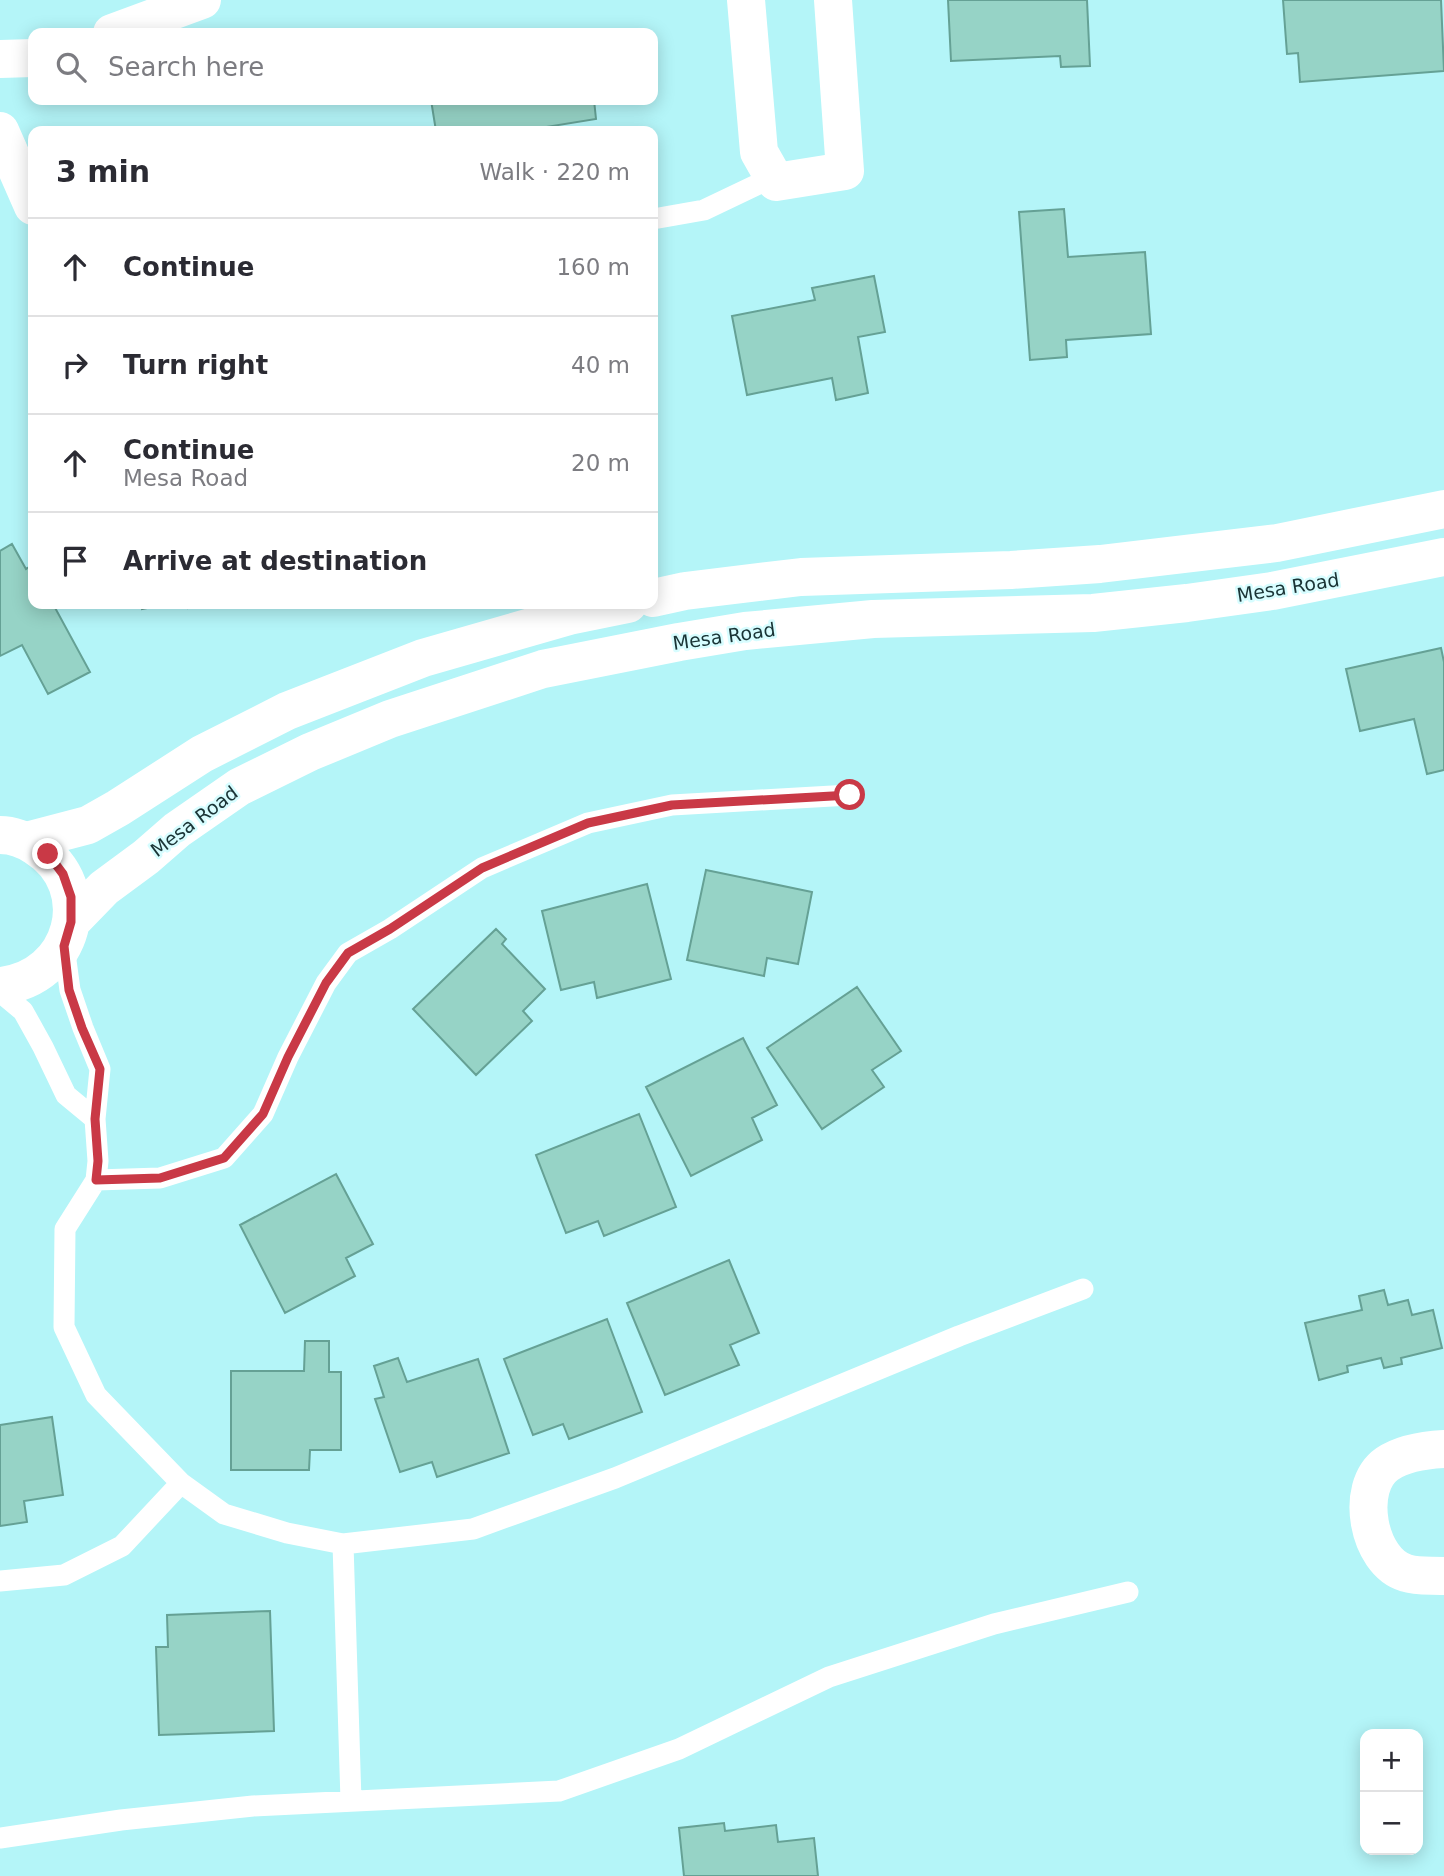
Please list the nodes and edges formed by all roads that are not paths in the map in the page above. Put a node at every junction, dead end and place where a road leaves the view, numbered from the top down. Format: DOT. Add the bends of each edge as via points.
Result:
graph roads {
  1 [pos="202,0"];
  2 [pos="746,0"];
  3 [pos="833,0"];
  4 [pos="126,28"];
  5 [pos="28,58"];
  6 [pos="0,59"];
  7 [pos="0,131"];
  8 [pos="773,177"];
  9 [pos="28,195"];
  10 [pos="658,218"];
  11 [pos="1444,509"];
  12 [pos="1444,557"];
  13 [pos="658,597"];
  14 [pos="603,609"];
  15 [pos="850,795"];
  16 [pos="13,838"];
  17 [pos="67,934"];
  18 [pos="0,986"];
  19 [pos="0,992"];
  20 [pos="95,1119"];
  21 [pos="96,1180"];
  22 [pos="1083,1289"];
  23 [pos="1444,1449"];
  24 [pos="181,1482"];
  25 [pos="343,1544"];
  26 [pos="1444,1576"];
  27 [pos="0,1581"];
  28 [pos="1128,1592"];
  29 [pos="351,1801"];
  30 [pos="0,1838"];
  1 -- 4 [label="main road"];
  2 -- 8 [label="main road" via="758,152"];
  3 -- 8 [label="main road" via="845,171 776,182"];
  5 -- 6 [label="main road"];
  7 -- 9 [label="main road"];
  8 -- 10 [label="lane" via="704,210"];
  11 -- 13 [label="main road" via="1277,543 1100,564 801,578"];
  12 -- 17 [label="main road, Mesa Road" via="1272,592 1187,603 1093,612 873,619 745,631 543,669 390,719 239,787 103,888"];
  14 -- 16 [label="main road" via="423,658 287,711 202,754 88,825"];
  15 -- 21 [label="lane" via="672,805 588,823 482,868 348,953 326,983 263,1114 224,1158 160,1178"];
  16 -- 17 [label="main road" via="48,854 63,874 71,897"];
  17 -- 18 [label="main road, Mesa Road" via="51,963 34,976"];
  17 -- 20 [label="lane" via="69,990 100,1069"];
  19 -- 20 [label="lane" via="23,1011 66,1095"];
  20 -- 21 [label="lane"];
  21 -- 24 [label="lane" via="65,1229 64,1327 96,1395"];
  22 -- 25 [label="lane" via="615,1478 473,1529"];
  23 -- 26 [label="main road" via="1399,1457 1385,1465 1373,1482 1368,1502 1371,1529 1382,1557 1404,1573"];
  24 -- 25 [label="lane" via="224,1514"];
  24 -- 27 [label="lane" via="122,1546 64,1575"];
  25 -- 29 [label="lane"];
  28 -- 29 [label="lane" via="994,1624 829,1677 679,1749 559,1791"];
  29 -- 30 [label="lane" via="253,1806"];
}
